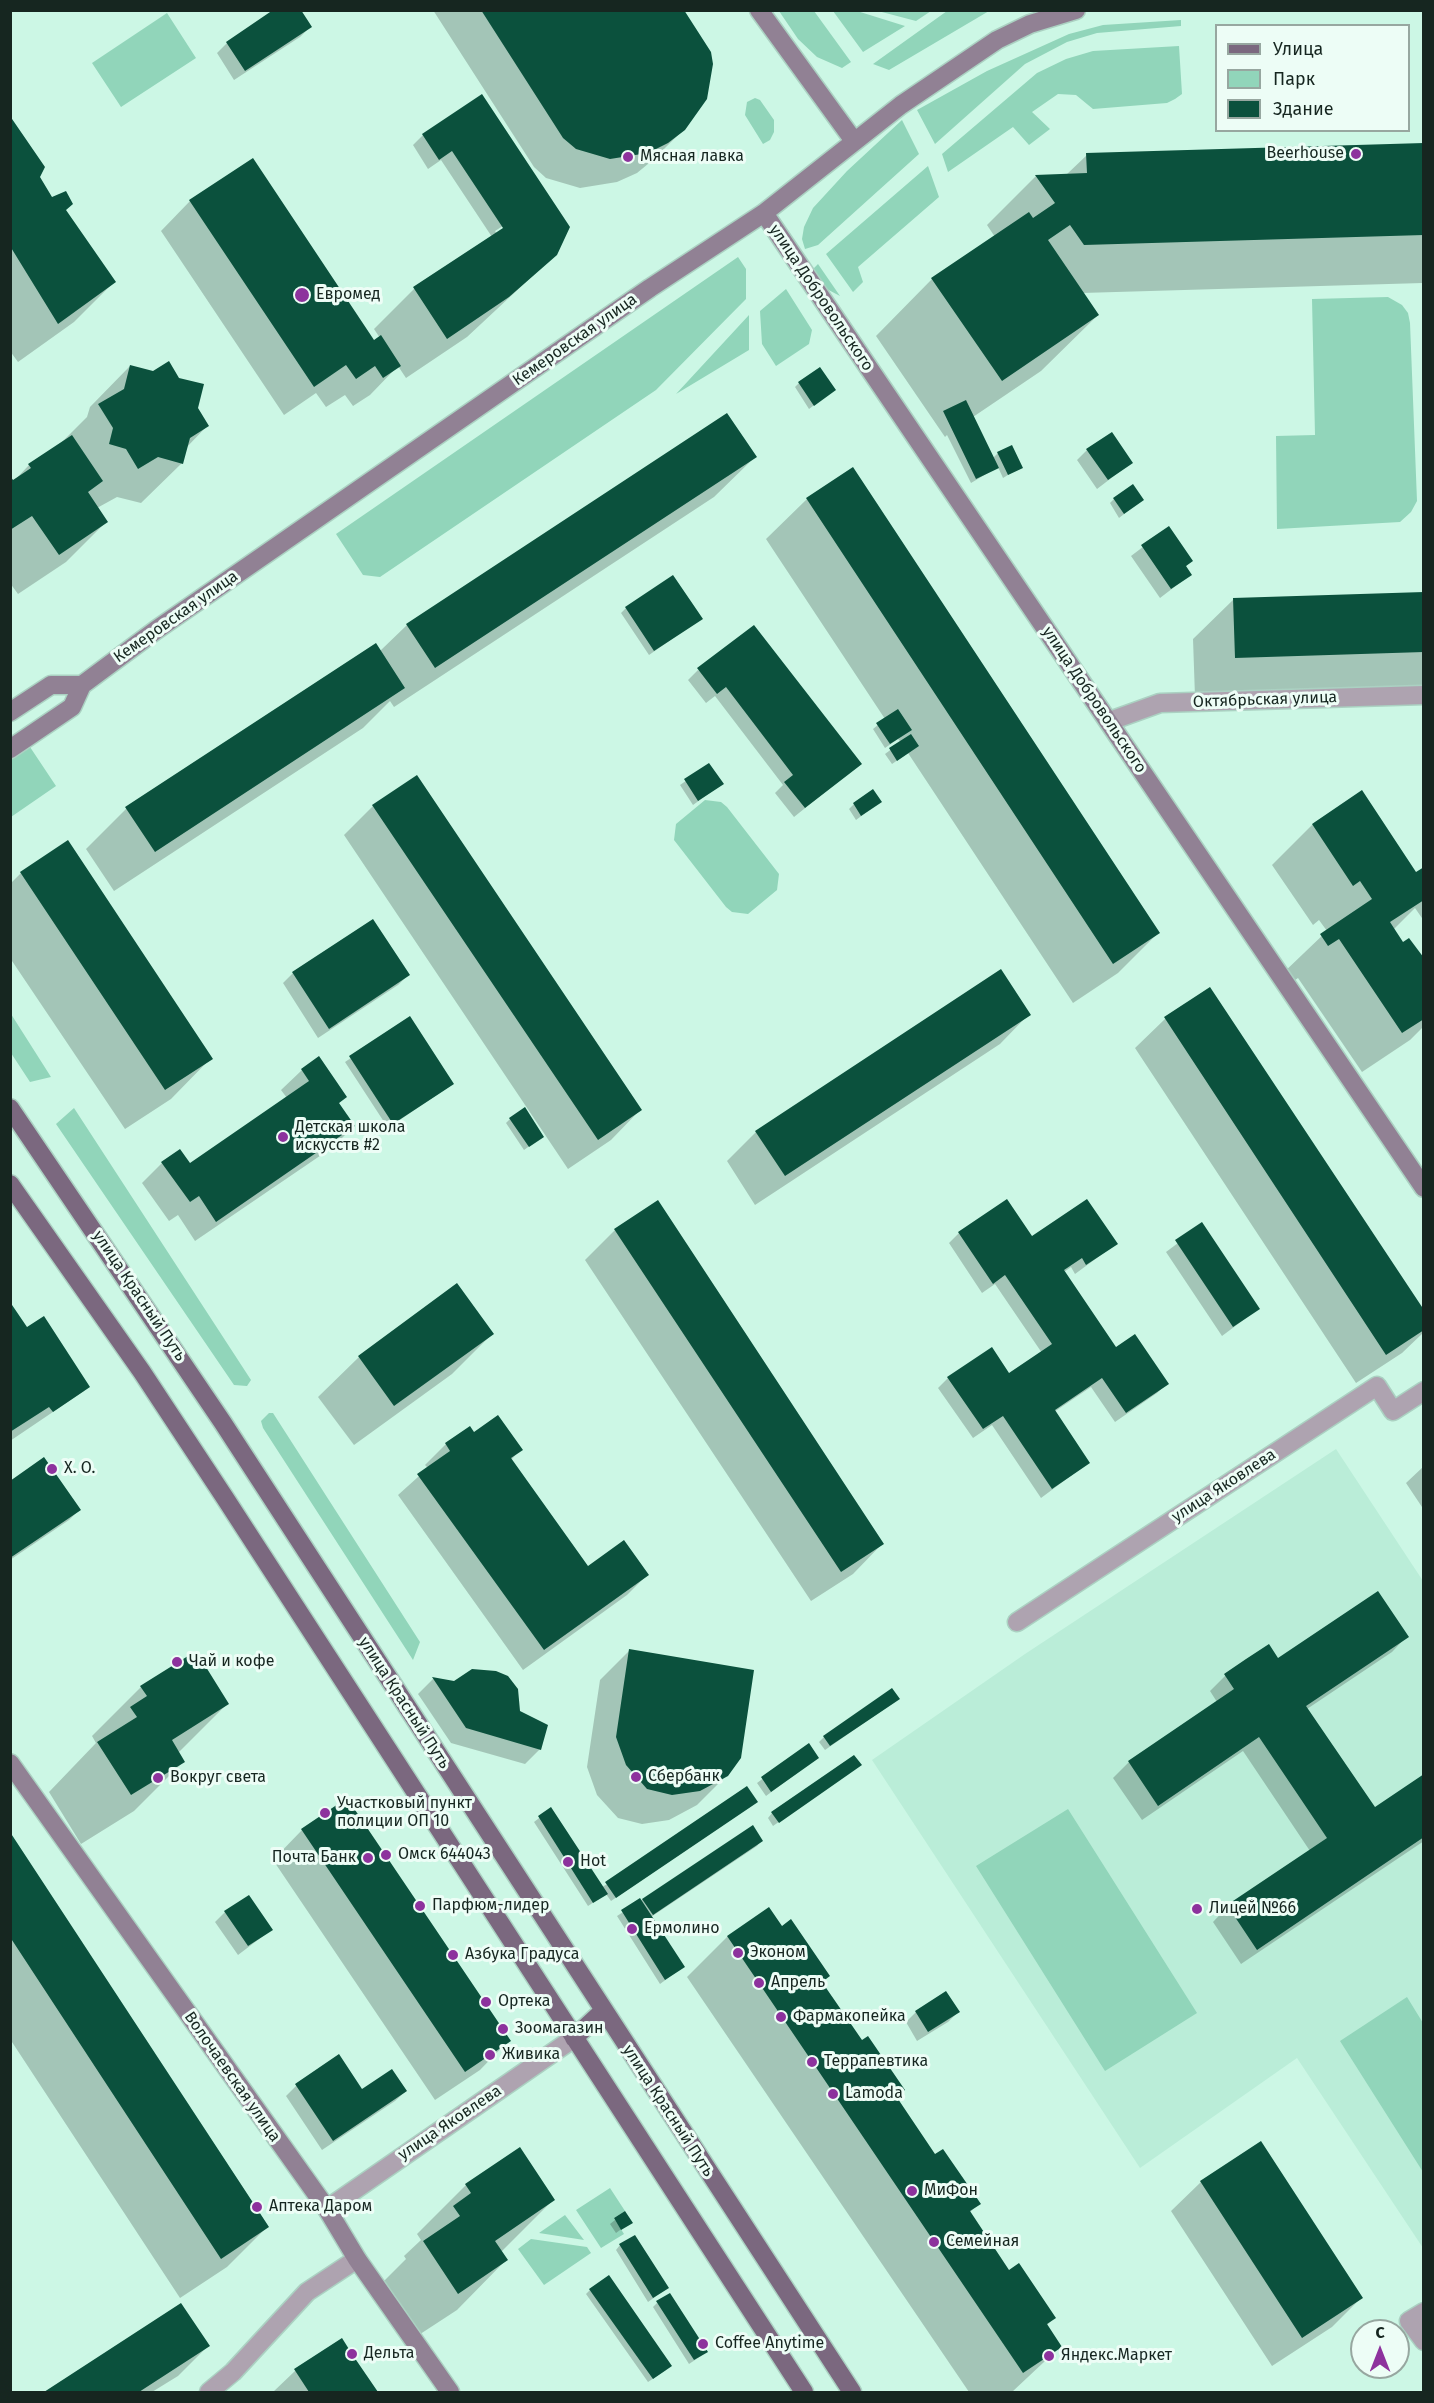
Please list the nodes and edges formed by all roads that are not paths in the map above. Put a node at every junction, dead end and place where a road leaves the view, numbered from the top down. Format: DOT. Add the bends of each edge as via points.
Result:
graph roads {
  1 [pos="759,10"];
  2 [pos="1076,10"];
  3 [pos="854,141"];
  4 [pos="764,213"];
  5 [pos="82,685"];
  6 [pos="1424,695"];
  7 [pos="10,712"];
  8 [pos="1110,722"];
  9 [pos="10,749"];
  10 [pos="10,1108"];
  11 [pos="10,1184"];
  12 [pos="1424,1188"];
  13 [pos="1424,1391"];
  14 [pos="1017,1622"];
  15 [pos="10,1763"];
  16 [pos="603,2011"];
  17 [pos="574,2038"];
  18 [pos="327,2209"];
  19 [pos="357,2259"];
  20 [pos="1424,2312"];
  21 [pos="1424,2341"];
  22 [pos="209,2392"];
  23 [pos="450,2392"];
  24 [pos="804,2392"];
  25 [pos="852,2392"];
  1 -- 3 [label="street"];
  2 -- 3 [label="street, Кемеровская улица" via="1030,24 997,40"];
  3 -- 4 [label="street, Кемеровская улица"];
  4 -- 5 [label="street, Кемеровская улица" via="600,322"];
  4 -- 8 [label="street, улица Добровольского"];
  5 -- 7 [label="street" via="51,686"];
  5 -- 9 [label="street, Кемеровская улица" via="72,707"];
  6 -- 8 [label="street, Октябрьская улица" via="1160,703"];
  8 -- 12 [label="street, улица Добровольского"];
  10 -- 16 [label="main road, улица Красный Путь" via="223,1423"];
  11 -- 17 [label="main road" via="142,1372"];
  13 -- 14 [label="street, улица Яковлева" via="1393,1411 1377,1386"];
  15 -- 18 [label="street, Волочаевская улица"];
  16 -- 17 [label="main road"];
  16 -- 25 [label="main road, улица Красный Путь"];
  17 -- 18 [label="street, улица Яковлева"];
  17 -- 24 [label="main road"];
  18 -- 19 [label="street, Волочаевская улица"];
  19 -- 22 [label="street" via="308,2292"];
  19 -- 23 [label="street, Волочаевская улица"];
  20 -- 21 [label="street" via="1409,2321"];
}
